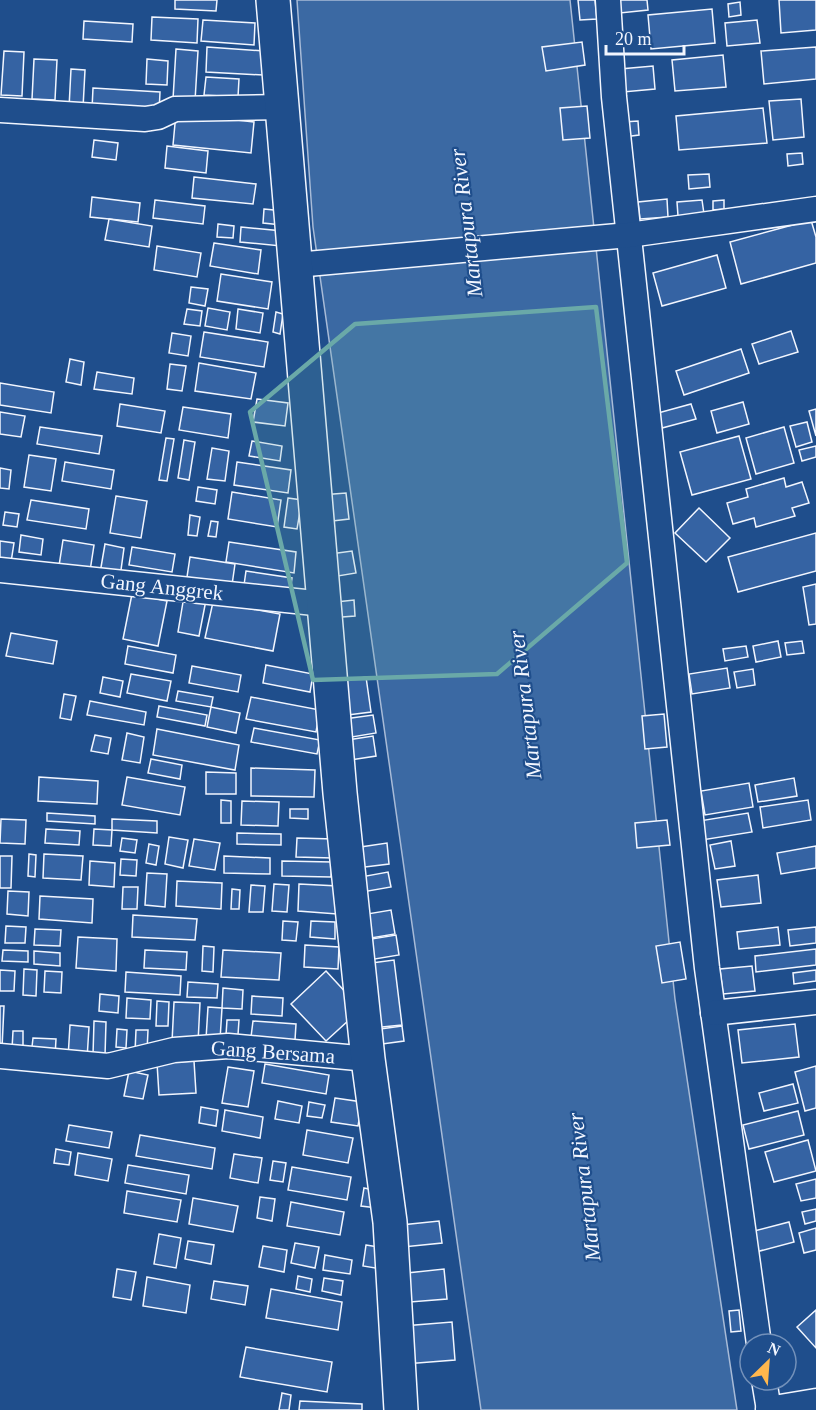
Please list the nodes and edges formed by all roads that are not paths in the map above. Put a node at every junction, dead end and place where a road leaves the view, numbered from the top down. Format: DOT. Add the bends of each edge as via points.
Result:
graph roads {
  1 [pos="273,0"];
  2 [pos="608,0"];
  3 [pos="283,107"];
  4 [pos="0,110"];
  5 [pos="816,209"];
  6 [pos="629,235"];
  7 [pos="305,265"];
  8 [pos="0,570"];
  9 [pos="324,604"];
  10 [pos="816,1002"];
  11 [pos="713,1013"];
  12 [pos="0,1056"];
  13 [pos="368,1059"];
  14 [pos="757,1332"];
  15 [pos="766,1392"];
  16 [pos="816,1401"];
  17 [pos="769,1409"];
  18 [pos="401,1410"];
  1 -- 3 [label="street"];
  2 -- 6 [label="street"];
  3 -- 4 [label="street" via="175,109 145,119"];
  3 -- 7 [label="street"];
  5 -- 6 [label="street"];
  6 -- 7 [label="street"];
  6 -- 11 [label="street"];
  7 -- 9 [label="street"];
  8 -- 9 [label="street, Gang Anggrek"];
  9 -- 13 [label="street"];
  10 -- 11 [label="street"];
  11 -- 14 [label="street"];
  12 -- 13 [label="street, Gang Bersama" via="108,1066 174,1050 228,1046"];
  13 -- 18 [label="street" via="390,1222"];
  15 -- 17 [label="street"];
  16 -- 17 [label="street"];
}
